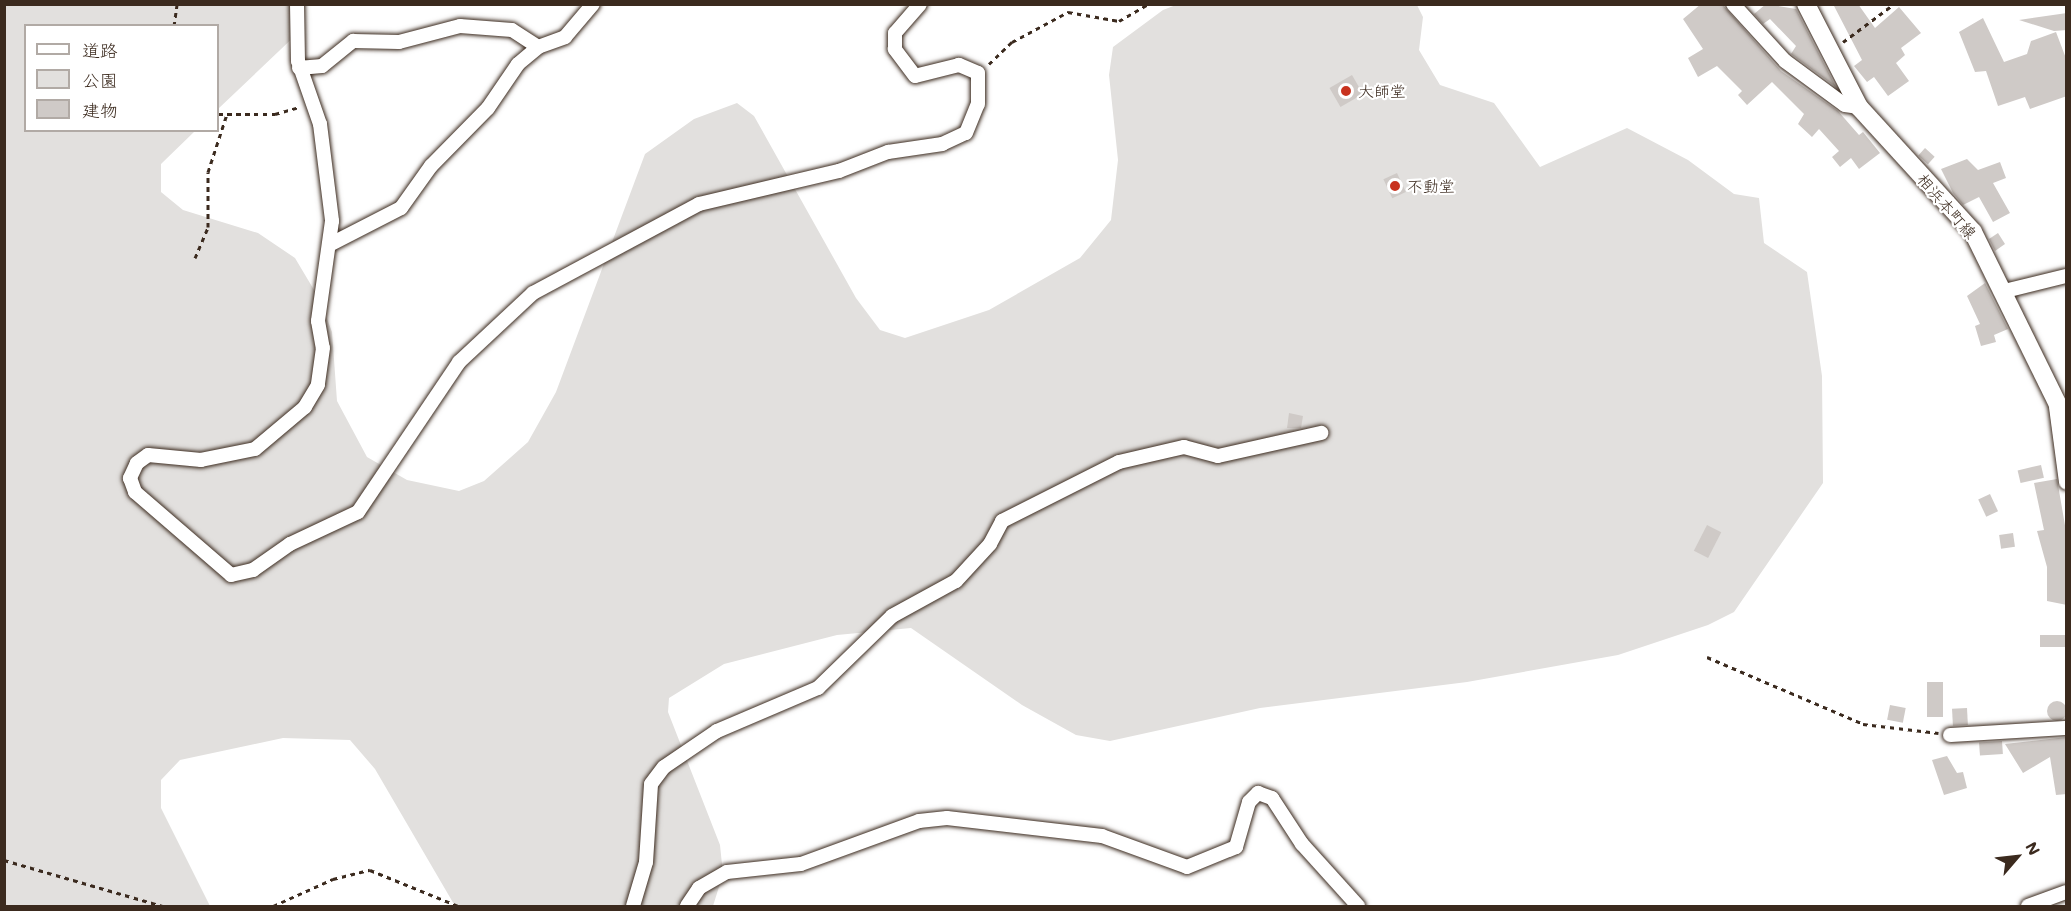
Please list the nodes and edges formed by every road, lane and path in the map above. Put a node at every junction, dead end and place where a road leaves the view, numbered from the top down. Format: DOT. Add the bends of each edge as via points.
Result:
graph roads {
  1 [pos="177,4"];
  2 [pos="297,4"];
  3 [pos="593,4"];
  4 [pos="920,4"];
  5 [pos="1149,4"];
  6 [pos="1733,4"];
  7 [pos="1806,4"];
  8 [pos="1894,4"];
  9 [pos="174,24"];
  10 [pos="538,47"];
  11 [pos="1828,48"];
  12 [pos="299,68"];
  13 [pos="978,73"];
  14 [pos="310,98"];
  15 [pos="1859,107"];
  16 [pos="219,114"];
  17 [pos="227,114"];
  18 [pos="328,245"];
  19 [pos="195,258"];
  20 [pos="2067,276"];
  21 [pos="2005,291"];
  22 [pos="2061,414"];
  23 [pos="1321,433"];
  24 [pos="2067,482"];
  25 [pos="1707,657"];
  26 [pos="2067,728"];
  27 [pos="1950,735"];
  28 [pos="4,860"];
  29 [pos="2067,892"];
  30 [pos="162,906"];
  31 [pos="273,906"];
  32 [pos="458,906"];
  33 [pos="633,906"];
  34 [pos="687,906"];
  35 [pos="1358,906"];
  36 [pos="2028,906"];
  1 -- 9 [label="path"];
  2 -- 12 [label="street"];
  3 -- 10 [label="street" via="565,37"];
  4 -- 13 [label="street" via="895,33 904,69 922,77 959,65"];
  5 -- 13 [label="path" via="1119,21 1068,12 1012,42"];
  6 -- 15 [label="street" via="1785,61 1845,105"];
  7 -- 11 [label="main road, 相浜本町線"];
  8 -- 11 [label="path" via="1851,38"];
  10 -- 12 [label="street" via="512,30 460,26 399,42 353,41 322,66"];
  10 -- 18 [label="street" via="401,208"];
  11 -- 15 [label="main road, 相浜本町線"];
  12 -- 14 [label="street"];
  13 -- 18 [label="street" via="981,87 973,120 951,141 888,152 839,171 705,202 533,293 459,362 358,512 290,544 253,570 231,575 135,492 133,470 148,455 201,460 255,449 275,437 312,399 323,364 318,321"];
  14 -- 17 [label="path" via="275,114"];
  14 -- 18 [label="street" via="320,124 329,198"];
  15 -- 21 [label="main road, 相浜本町線" via="1973,232"];
  16 -- 17 [label="path"];
  17 -- 19 [label="path" via="208,172 208,227"];
  20 -- 21 [label="street"];
  21 -- 22 [label="main road, 相浜本町線"];
  22 -- 24 [label="street"];
  23 -- 33 [label="street" via="1218,456 1184,447 1119,462 1002,521 990,544 956,581 892,616 818,688 717,731 664,767 651,784 646,862"];
  25 -- 27 [label="path" via="1863,724"];
  26 -- 27 [label="street"];
  28 -- 30 [label="path"];
  29 -- 36 [label="street"];
  31 -- 32 [label="path" via="333,879 370,870"];
  34 -- 35 [label="street" via="699,888 727,872 801,864 918,821 947,818 1102,836 1187,867 1236,847 1249,802 1258,793 1272,798 1302,844"];
}
